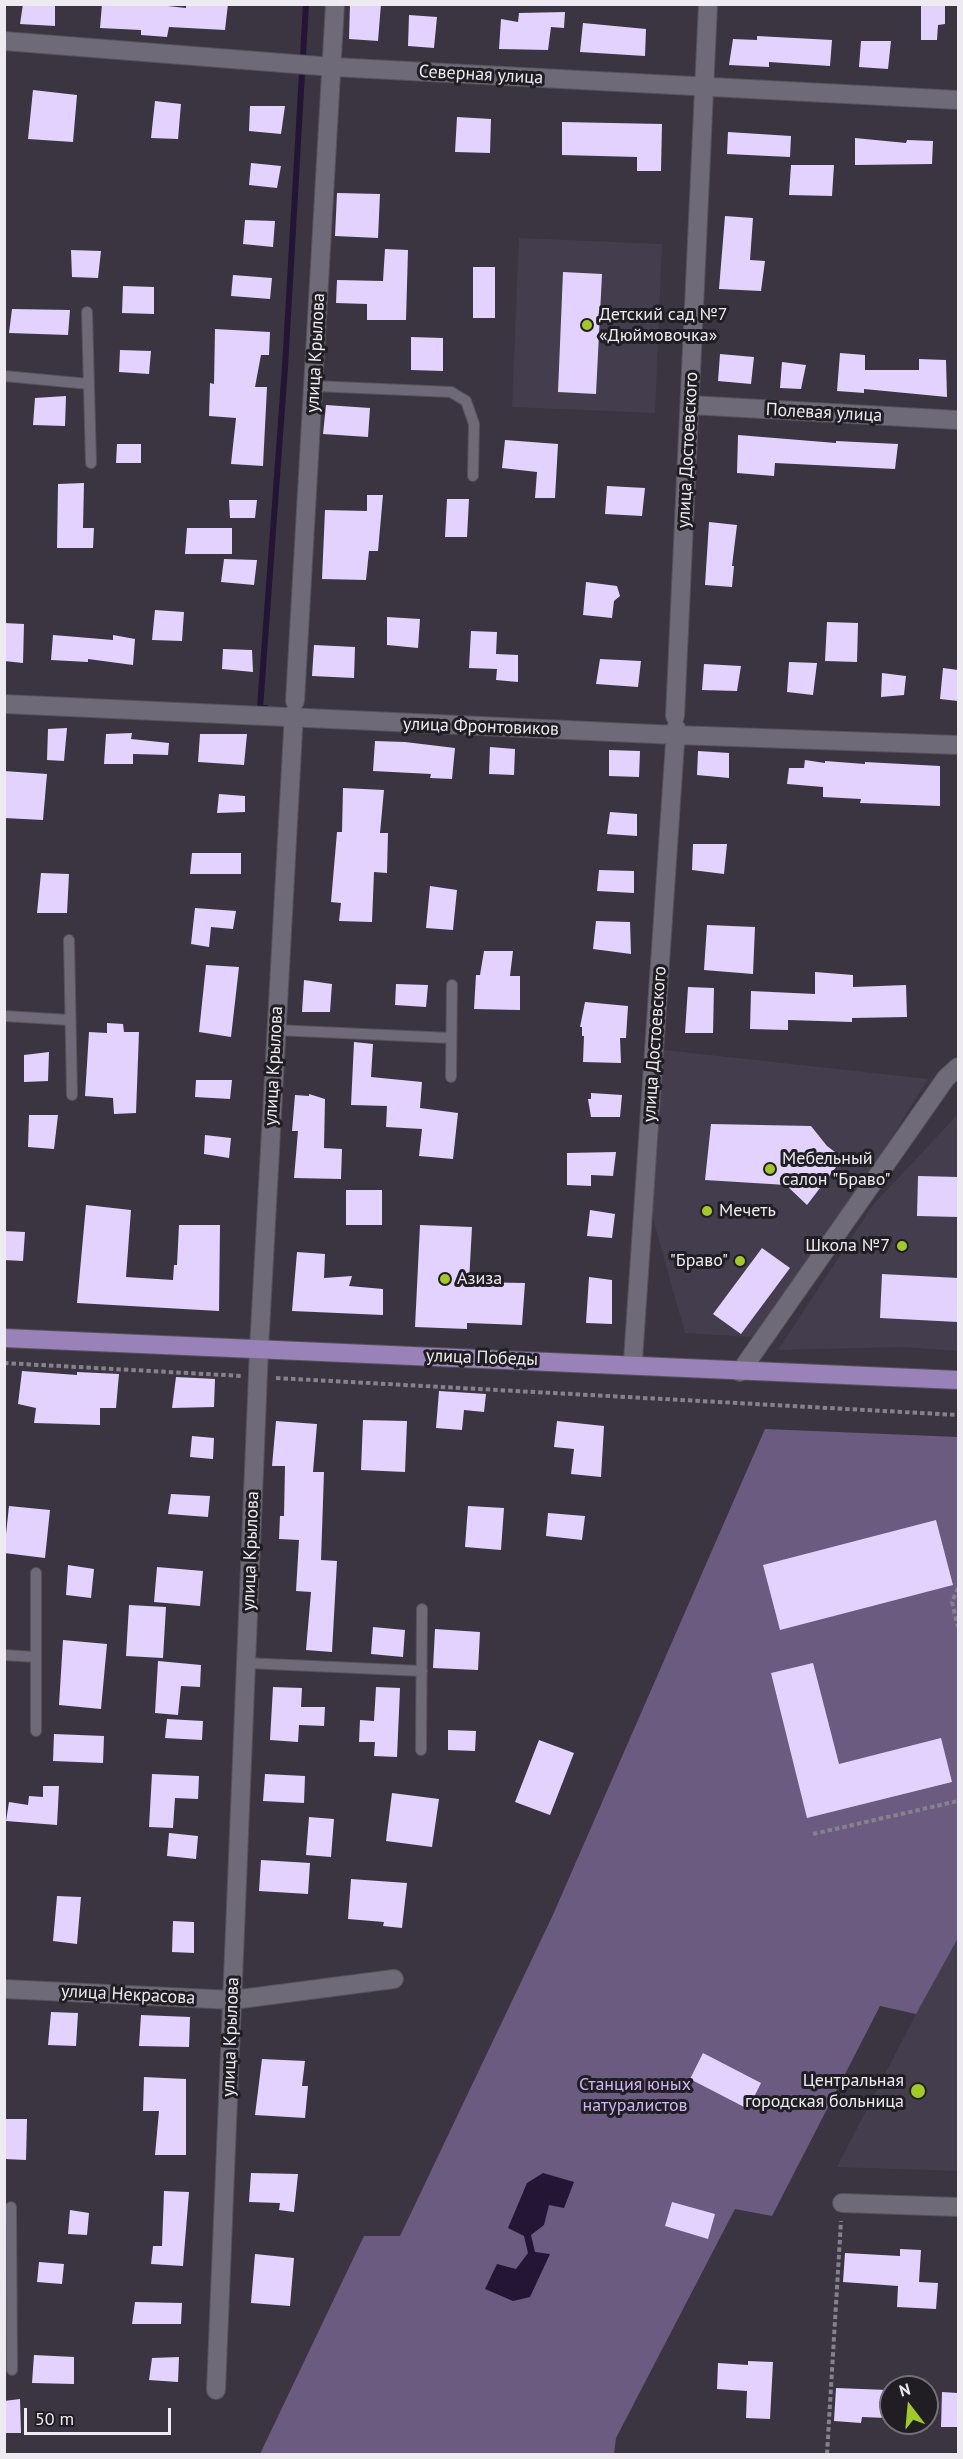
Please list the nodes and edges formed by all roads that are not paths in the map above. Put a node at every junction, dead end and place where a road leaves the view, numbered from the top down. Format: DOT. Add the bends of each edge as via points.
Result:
graph roads {
  1 [pos="335,4"];
  2 [pos="708,4"];
  3 [pos="4,41"];
  4 [pos="333,67"];
  5 [pos="705,87"];
  6 [pos="958,100"];
  7 [pos="87,312"];
  8 [pos="4,376"];
  9 [pos="89,384"];
  10 [pos="314,386"];
  11 [pos="690,405"];
  12 [pos="958,420"];
  13 [pos="91,462"];
  14 [pos="473,476"];
  15 [pos="4,704"];
  16 [pos="294,711"];
  17 [pos="676,726"];
  18 [pos="958,745"];
  19 [pos="69,939"];
  20 [pos="452,985"];
  21 [pos="4,1016"];
  22 [pos="70,1020"];
  23 [pos="276,1030"];
  24 [pos="451,1038"];
  25 [pos="958,1067"];
  26 [pos="451,1077"];
  27 [pos="72,1095"];
  28 [pos="4,1336"];
  29 [pos="259,1347"];
  30 [pos="633,1360"];
  31 [pos="742,1370"];
  32 [pos="958,1378"];
  33 [pos="36,1573"];
  34 [pos="422,1609"];
  35 [pos="4,1655"];
  36 [pos="36,1657"];
  37 [pos="246,1663"];
  38 [pos="422,1671"];
  39 [pos="36,1731"];
  40 [pos="421,1750"];
  41 [pos="394,1978"];
  42 [pos="4,1989"];
  43 [pos="233,2000"];
  44 [pos="842,2202"];
  45 [pos="10,2207"];
  46 [pos="958,2207"];
  47 [pos="8,2293"];
  48 [pos="12,2370"];
  49 [pos="216,2390"];
  1 -- 4 [label="street, улица Крылова"];
  2 -- 5 [label="street, улица Достоевского"];
  3 -- 4 [label="street, Северная улица"];
  4 -- 5 [label="street, Северная улица"];
  4 -- 10 [label="street, улица Крылова"];
  5 -- 6 [label="street, Северная улица"];
  5 -- 11 [label="street, улица Достоевского"];
  7 -- 9 [label="lane"];
  8 -- 9 [label="lane"];
  9 -- 13 [label="lane"];
  10 -- 14 [label="lane" via="451,392 466,401 474,424"];
  10 -- 16 [label="street, улица Крылова"];
  11 -- 12 [label="street, Полевая улица"];
  11 -- 17 [label="street, улица Достоевского"];
  15 -- 16 [label="street, улица Фронтовиков"];
  16 -- 17 [label="street, улица Фронтовиков"];
  16 -- 23 [label="street, улица Крылова"];
  17 -- 18 [label="street, улица Фронтовиков"];
  17 -- 30 [label="street, улица Достоевского"];
  19 -- 22 [label="lane"];
  20 -- 24 [label="lane"];
  21 -- 22 [label="lane"];
  22 -- 27 [label="lane"];
  23 -- 24 [label="lane"];
  23 -- 29 [label="street, улица Крылова"];
  24 -- 26 [label="lane"];
  25 -- 31 [label="street" via="946,1078"];
  28 -- 29 [label="main road, улица Победы"];
  29 -- 30 [label="main road, улица Победы"];
  29 -- 31 [label="main road, улица Победы"];
  29 -- 37 [label="street, улица Крылова"];
  30 -- 31 [label="main road, улица Победы"];
  31 -- 32 [label="main road, улица Победы"];
  33 -- 36 [label="lane"];
  34 -- 38 [label="lane"];
  35 -- 36 [label="lane"];
  36 -- 39 [label="lane"];
  37 -- 38 [label="lane"];
  37 -- 43 [label="street, улица Крылова"];
  38 -- 40 [label="lane"];
  41 -- 43 [label="street, улица Некрасова"];
  42 -- 43 [label="street, улица Некрасова"];
  43 -- 49 [label="street, улица Крылова"];
  44 -- 46 [label="street"];
  45 -- 47 [label="lane"];
  47 -- 48 [label="lane"];
}
